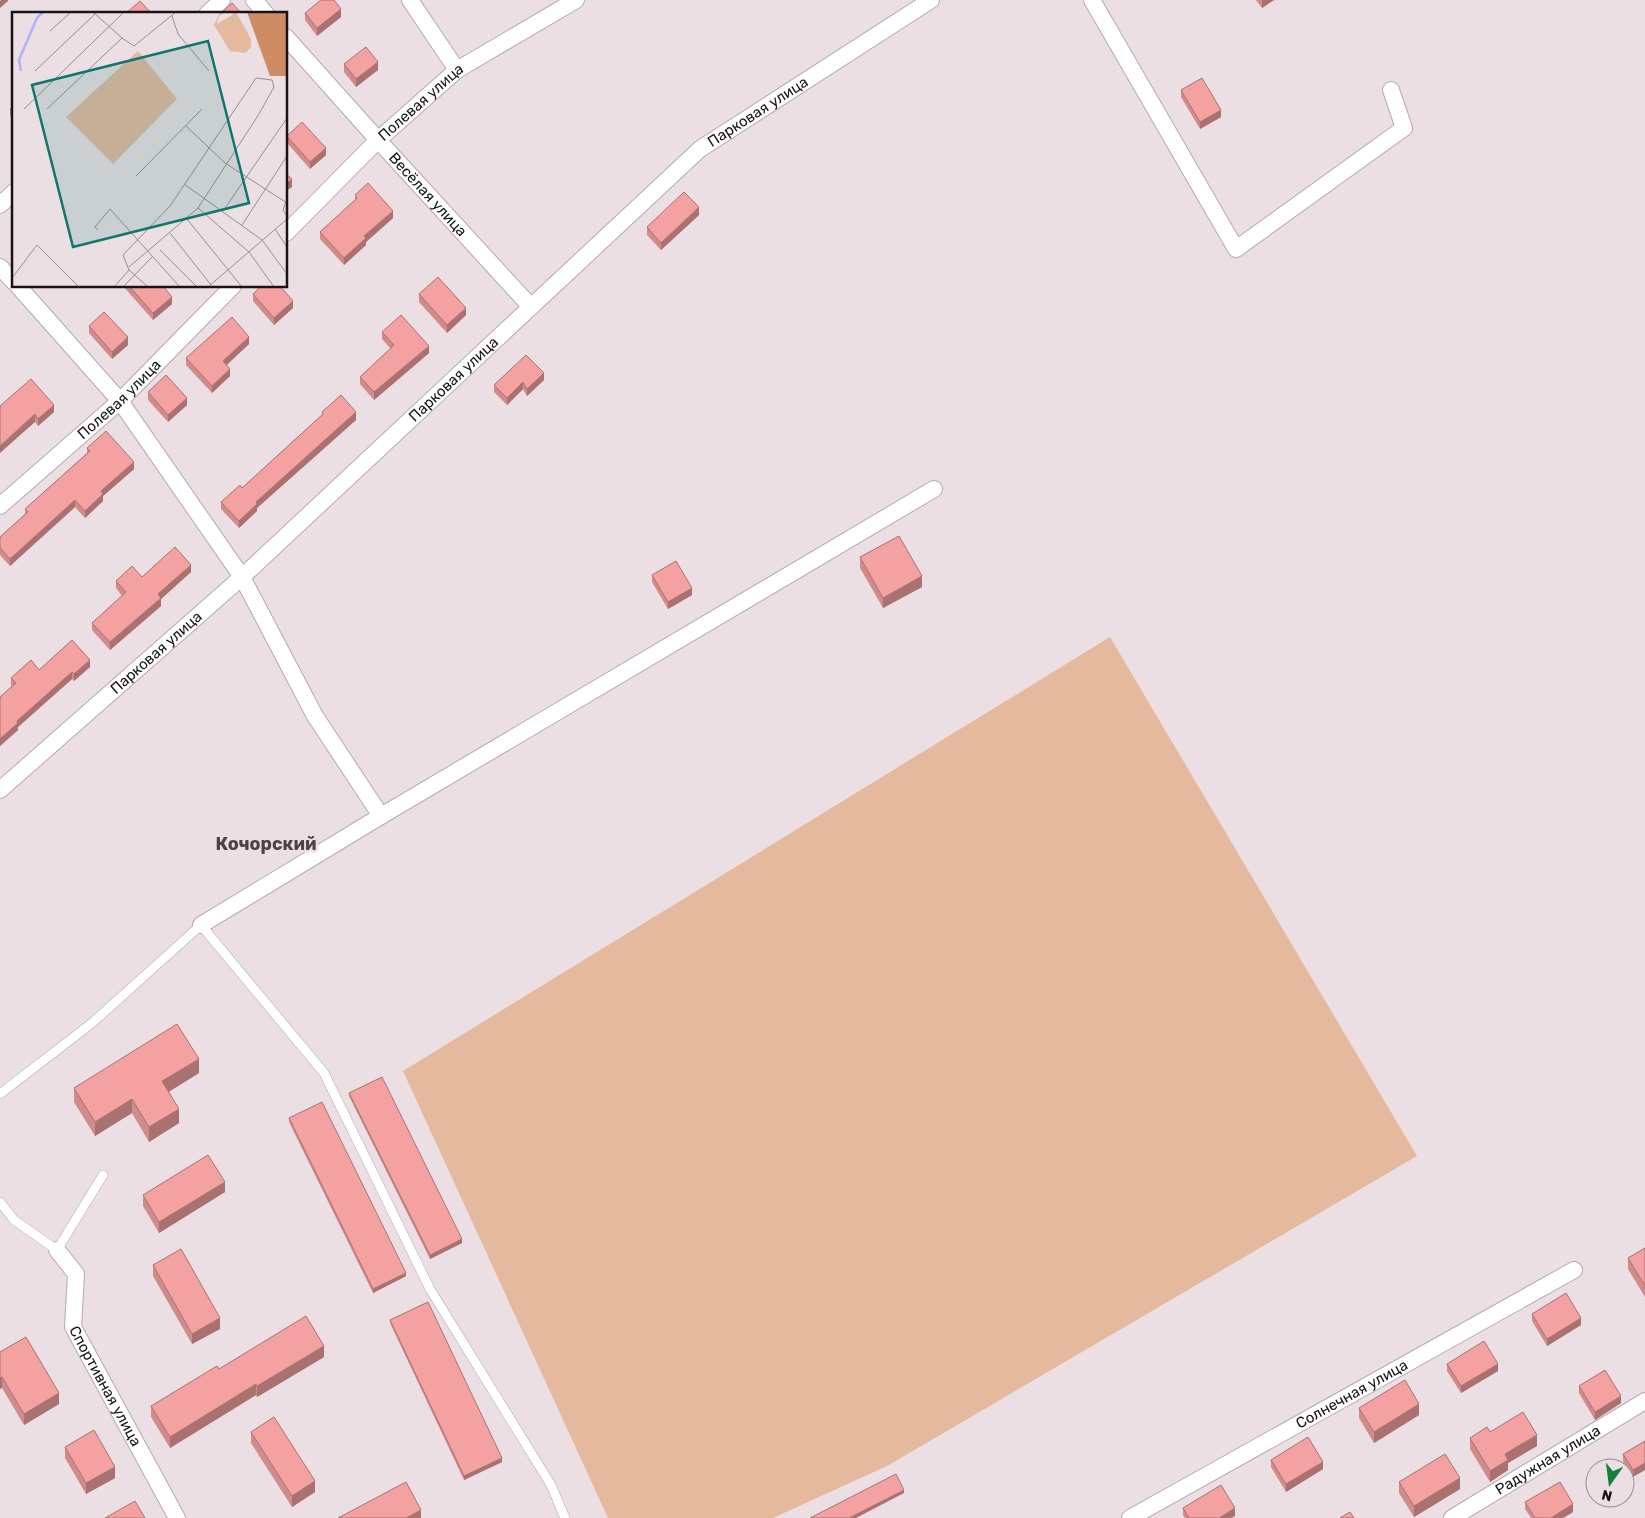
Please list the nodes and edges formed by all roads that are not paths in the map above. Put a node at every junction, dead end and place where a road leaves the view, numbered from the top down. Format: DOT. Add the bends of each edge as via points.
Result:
graph roads {
  1 [pos="222,0"];
  2 [pos="254,0"];
  3 [pos="410,0"];
  4 [pos="576,0"];
  5 [pos="931,0"];
  6 [pos="1092,0"];
  7 [pos="209,12"];
  8 [pos="264,12"];
  9 [pos="288,38"];
  10 [pos="457,70"];
  11 [pos="1391,90"];
  12 [pos="378,140"];
  13 [pos="12,194"];
  14 [pos="0,205"];
  15 [pos="288,230"];
  16 [pos="0,267"];
  17 [pos="12,280"];
  18 [pos="20,288"];
  19 [pos="231,288"];
  20 [pos="531,307"];
  21 [pos="120,401"];
  22 [pos="934,489"];
  23 [pos="0,506"];
  24 [pos="242,577"];
  25 [pos="0,790"];
  26 [pos="381,816"];
  27 [pos="201,926"];
  28 [pos="0,1094"];
  29 [pos="103,1175"];
  30 [pos="0,1202"];
  31 [pos="58,1250"];
  32 [pos="1574,1270"];
  33 [pos="1645,1402"];
  34 [pos="177,1518"];
  35 [pos="565,1518"];
  36 [pos="1130,1518"];
  37 [pos="1452,1518"];
  1 -- 7 [label="street"];
  2 -- 8 [label="street"];
  3 -- 10 [label="street"];
  4 -- 10 [label="street, Полевая улица"];
  5 -- 20 [label="street, Парковая улица" via="700,149"];
  6 -- 11 [label="street" via="1236,249 1404,128"];
  9 -- 12 [label="street, Весёлая улица"];
  10 -- 12 [label="street, Полевая улица"];
  12 -- 15 [label="street, Полевая улица"];
  12 -- 20 [label="street, Весёлая улица"];
  13 -- 14 [label="street"];
  16 -- 17 [label="street"];
  18 -- 21 [label="street"];
  19 -- 21 [label="street, Полевая улица"];
  20 -- 24 [label="street, Парковая улица"];
  21 -- 23 [label="street, Полевая улица"];
  21 -- 24 [label="street"];
  22 -- 26 [label="street"];
  24 -- 25 [label="street, Парковая улица"];
  24 -- 26 [label="street" via="315,716"];
  26 -- 27 [label="street"];
  27 -- 28 [label="lane" via="92,1023"];
  27 -- 35 [label="lane" via="324,1073 430,1289 550,1485"];
  29 -- 31 [label="lane"];
  30 -- 31 [label="lane" via="14,1220"];
  31 -- 34 [label="street, Спортивная улица" via="76,1274 72,1327"];
  32 -- 36 [label="street, Солнечная улица"];
  33 -- 37 [label="street, Радужная улица"];
}
